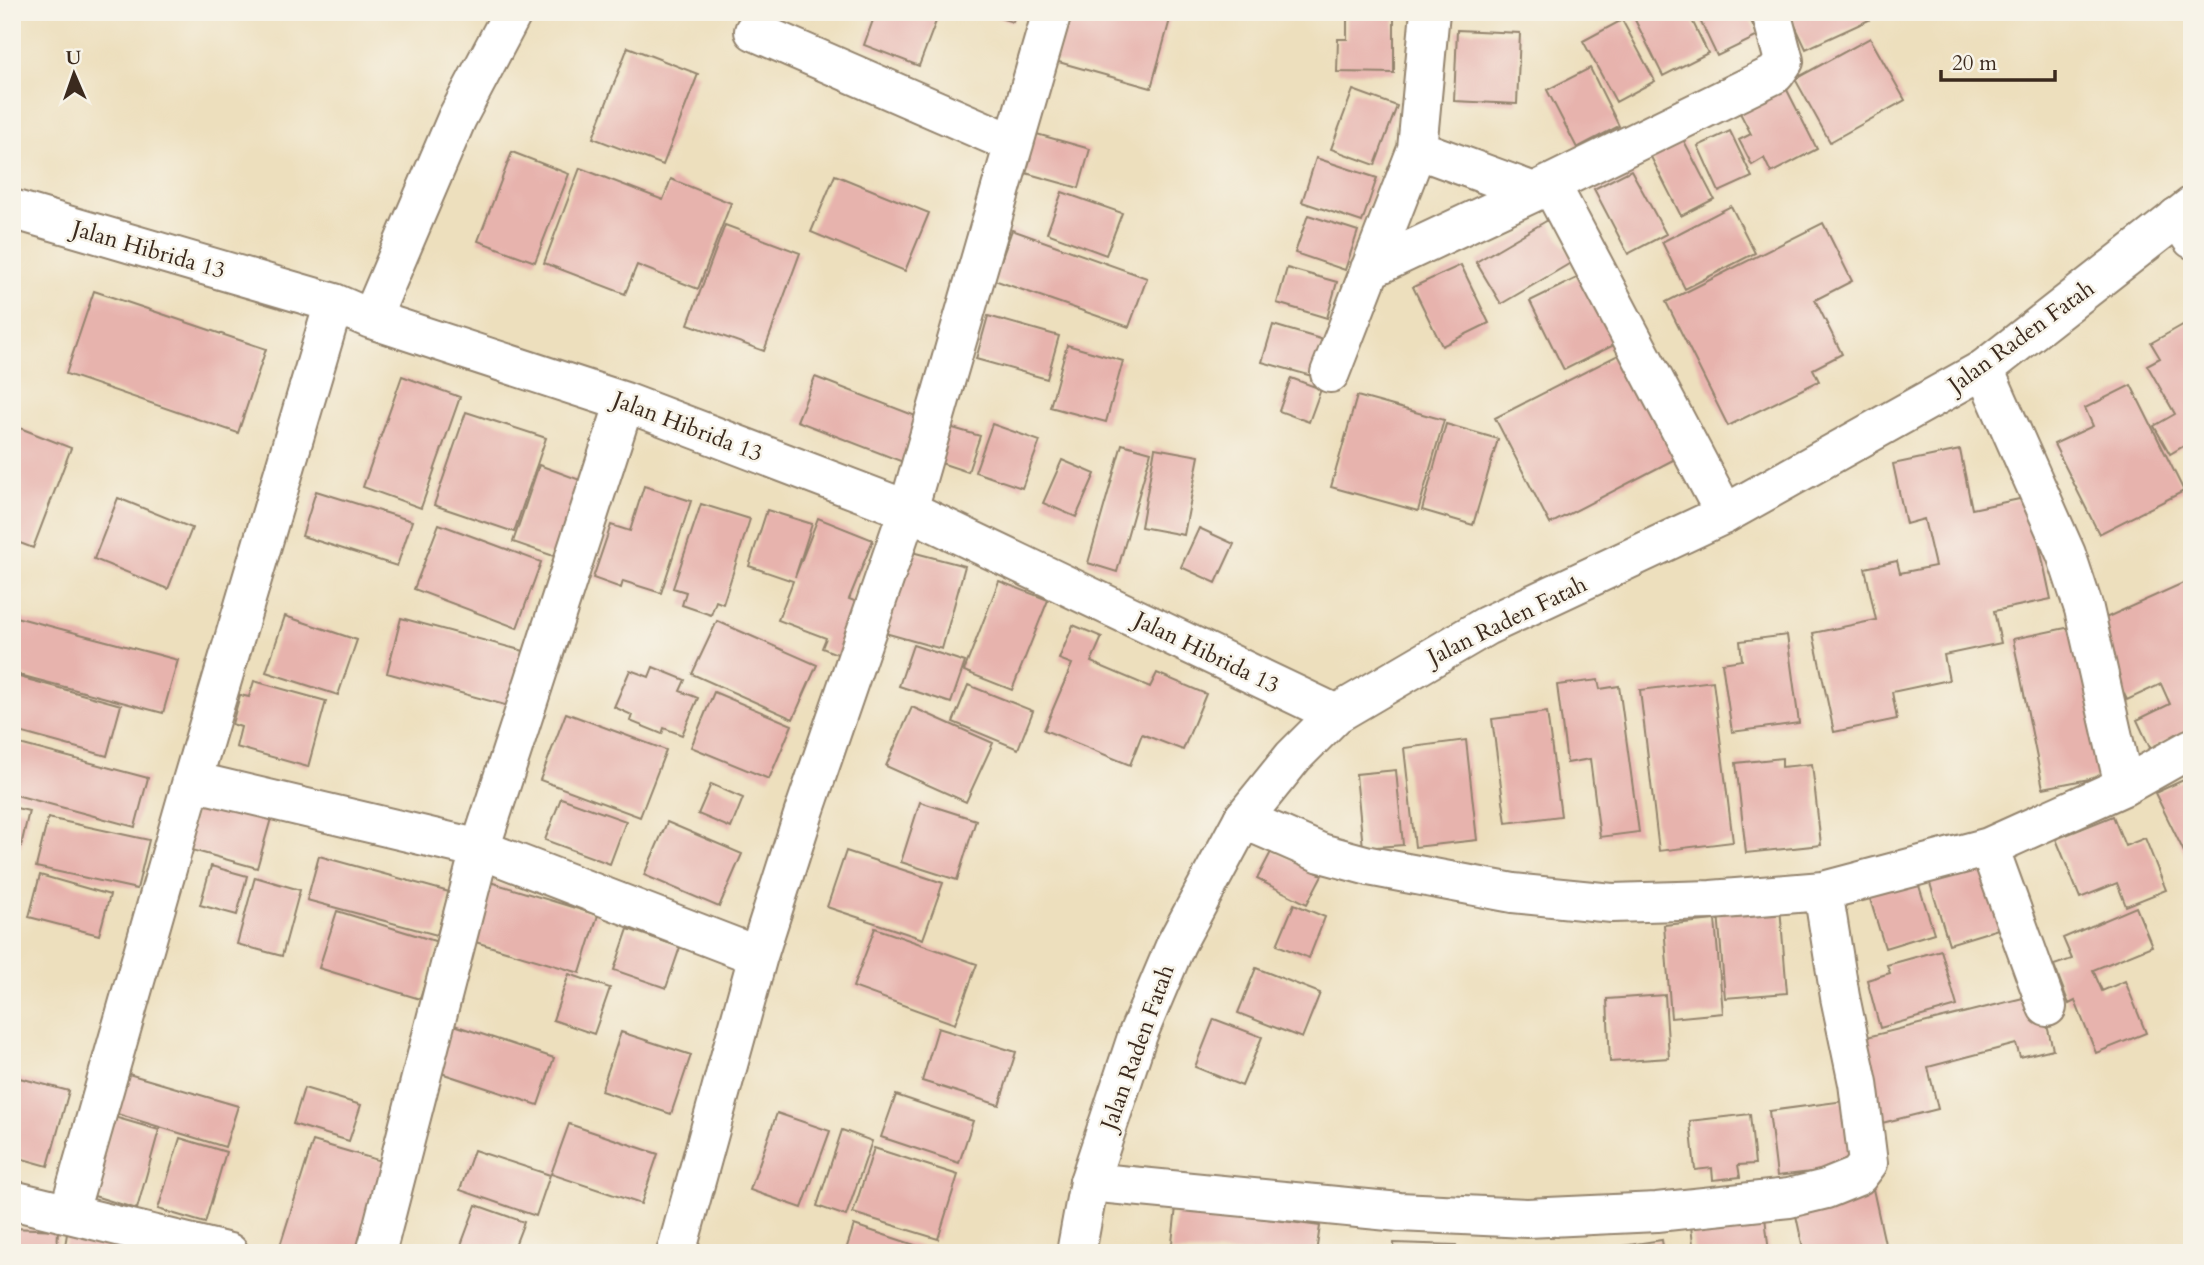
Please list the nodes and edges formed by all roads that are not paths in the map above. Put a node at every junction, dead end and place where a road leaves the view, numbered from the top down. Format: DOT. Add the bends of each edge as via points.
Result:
graph roads {
  1 [pos="513,12"];
  2 [pos="1052,12"];
  3 [pos="1430,12"];
  4 [pos="1771,12"];
  5 [pos="754,31"];
  6 [pos="1014,144"];
  7 [pos="1417,149"];
  8 [pos="1543,189"];
  9 [pos="12,209"];
  10 [pos="2187,221"];
  11 [pos="1370,269"];
  12 [pos="334,303"];
  13 [pos="371,318"];
  14 [pos="1984,369"];
  15 [pos="1330,373"];
  16 [pos="625,402"];
  17 [pos="908,510"];
  18 [pos="1725,514"];
  19 [pos="1336,714"];
  20 [pos="2192,748"];
  21 [pos="192,781"];
  22 [pos="2124,786"];
  23 [pos="1243,819"];
  24 [pos="1989,848"];
  25 [pos="480,849"];
  26 [pos="1823,891"];
  27 [pos="758,956"];
  28 [pos="2048,1007"];
  29 [pos="1089,1182"];
  30 [pos="12,1200"];
  31 [pos="69,1212"];
  32 [pos="229,1253"];
  33 [pos="376,1253"];
  34 [pos="676,1253"];
  35 [pos="1076,1253"];
  1 -- 13 [label="main road" via="457,118"];
  2 -- 6 [label="main road"];
  3 -- 7 [label="main road"];
  4 -- 8 [label="main road" via="1784,61 1775,74"];
  5 -- 6 [label="main road"];
  6 -- 17 [label="main road"];
  7 -- 8 [label="main road"];
  7 -- 11 [label="main road"];
  8 -- 11 [label="main road"];
  8 -- 18 [label="main road"];
  9 -- 12 [label="main road, Jalan Hibrida 13"];
  10 -- 14 [label="main road, Jalan Raden Fatah"];
  11 -- 15 [label="main road"];
  12 -- 13 [label="main road, Jalan Hibrida 13"];
  12 -- 21 [label="main road"];
  13 -- 16 [label="main road, Jalan Hibrida 13"];
  14 -- 18 [label="main road, Jalan Raden Fatah"];
  14 -- 22 [label="main road" via="2066,554 2084,609"];
  16 -- 17 [label="main road, Jalan Hibrida 13"];
  16 -- 25 [label="main road"];
  17 -- 19 [label="main road, Jalan Hibrida 13"];
  17 -- 27 [label="main road"];
  18 -- 19 [label="main road, Jalan Raden Fatah" via="1486,626"];
  19 -- 23 [label="main road, Jalan Raden Fatah" via="1293,757"];
  20 -- 22 [label="main road"];
  21 -- 25 [label="main road"];
  21 -- 31 [label="main road"];
  22 -- 24 [label="main road"];
  23 -- 26 [label="main road" via="1321,853 1513,893 1612,902"];
  23 -- 29 [label="main road, Jalan Raden Fatah" via="1155,992"];
  24 -- 26 [label="main road"];
  24 -- 28 [label="main road"];
  25 -- 27 [label="main road"];
  25 -- 33 [label="main road"];
  26 -- 29 [label="main road" via="1868,1163 1858,1176 1789,1198 1657,1212 1527,1218 1399,1212"];
  27 -- 34 [label="main road"];
  29 -- 35 [label="main road, Jalan Raden Fatah"];
  30 -- 31 [label="main road"];
  31 -- 32 [label="main road"];
}
